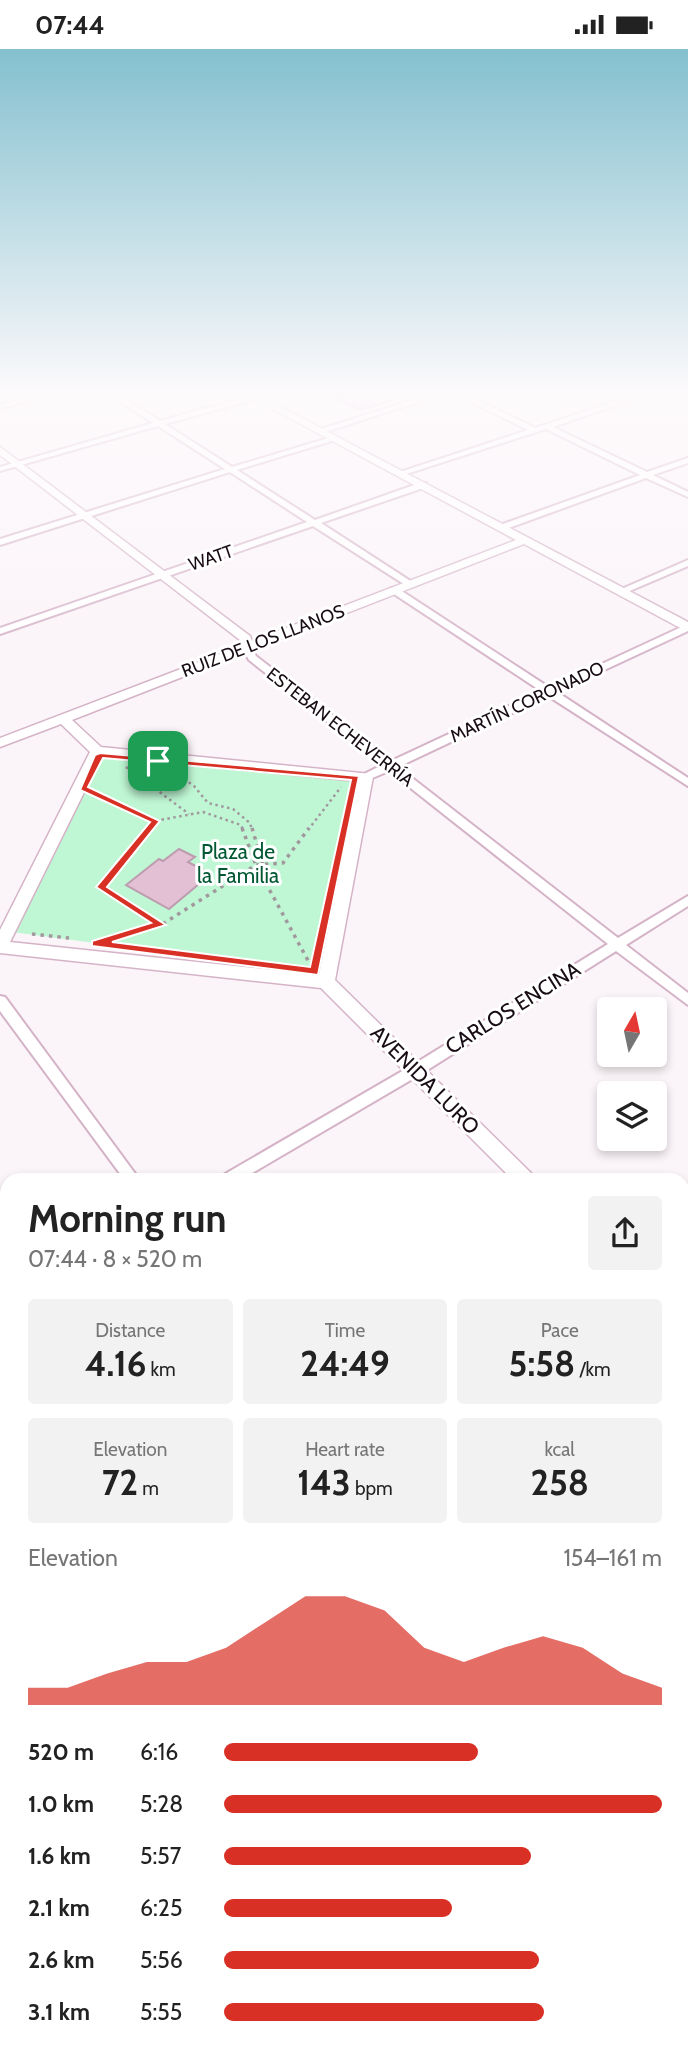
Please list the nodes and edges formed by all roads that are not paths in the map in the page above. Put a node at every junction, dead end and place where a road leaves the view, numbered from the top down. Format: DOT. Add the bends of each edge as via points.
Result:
graph roads {
  1 [pos="52,490"];
  2 [pos="167,490"];
  3 [pos="261,490"];
  4 [pos="410,490"];
  5 [pos="432,490"];
  6 [pos="607,490"];
  7 [pos="85,515"];
  8 [pos="313,523"];
  9 [pos="503,527"];
  10 [pos="526,540"];
  11 [pos="0,542"];
  12 [pos="688,563"];
  13 [pos="163,574"];
  14 [pos="410,584"];
  15 [pos="394,590"];
  16 [pos="622,591"];
  17 [pos="688,627"];
  18 [pos="0,631"];
  19 [pos="247,647"];
  20 [pos="548,692"];
  21 [pos="64,720"];
  22 [pos="3,739"];
  23 [pos="97,751"];
  24 [pos="390,765"];
  25 [pos="366,777"];
  26 [pos="688,783"];
  27 [pos="688,900"];
  28 [pos="616,943"];
  29 [pos="0,946"];
  30 [pos="320,977"];
  31 [pos="688,1000"];
  32 [pos="0,1001"];
  33 [pos="416,1070"];
  34 [pos="128,1173"];
  35 [pos="240,1173"];
  36 [pos="518,1173"];
  1 -- 7 [label="street, ESTEBAN ECHEVERRÍA"];
  2 -- 7 [label="street"];
  3 -- 8 [label="street"];
  4 -- 8 [label="street, WATT"];
  5 -- 9 [label="street"];
  6 -- 9 [label="street"];
  7 -- 11 [label="street"];
  7 -- 13 [label="street, ESTEBAN ECHEVERRÍA"];
  8 -- 13 [label="street, WATT"];
  8 -- 14 [label="street"];
  9 -- 10 [label="street"];
  10 -- 14 [label="street, RUIZ DE LOS LLANOS"];
  10 -- 16 [label="street"];
  12 -- 16 [label="street"];
  13 -- 18 [label="street, WATT"];
  13 -- 19 [label="street, ESTEBAN ECHEVERRÍA" via="246,639"];
  14 -- 15 [label="street, RUIZ DE LOS LLANOS"];
  15 -- 19 [label="street, RUIZ DE LOS LLANOS"];
  15 -- 20 [label="street"];
  16 -- 17 [label="street"];
  17 -- 20 [label="street, MARTÍN CORONADO"];
  19 -- 21 [label="street, RUIZ DE LOS LLANOS"];
  19 -- 24 [label="street, ESTEBAN ECHEVERRÍA" via="252,658"];
  20 -- 24 [label="street, MARTÍN CORONADO"];
  20 -- 26 [label="street"];
  21 -- 22 [label="street, RUIZ DE LOS LLANOS"];
  21 -- 23 [label="street"];
  23 -- 25 [label="street"];
  23 -- 29 [label="street"];
  24 -- 25 [label="street, MARTÍN CORONADO"];
  24 -- 28 [label="street, ESTEBAN ECHEVERRÍA"];
  25 -- 30 [label="street"];
  27 -- 28 [label="street, CARLOS ENCINA"];
  28 -- 31 [label="street, ESTEBAN ECHEVERRÍA"];
  28 -- 33 [label="street, CARLOS ENCINA"];
  29 -- 30 [label="street"];
  30 -- 33 [label="street, AVENIDA LURO"];
  32 -- 34 [label="street"];
  33 -- 35 [label="street, CARLOS ENCINA"];
  33 -- 36 [label="street, AVENIDA LURO"];
}
